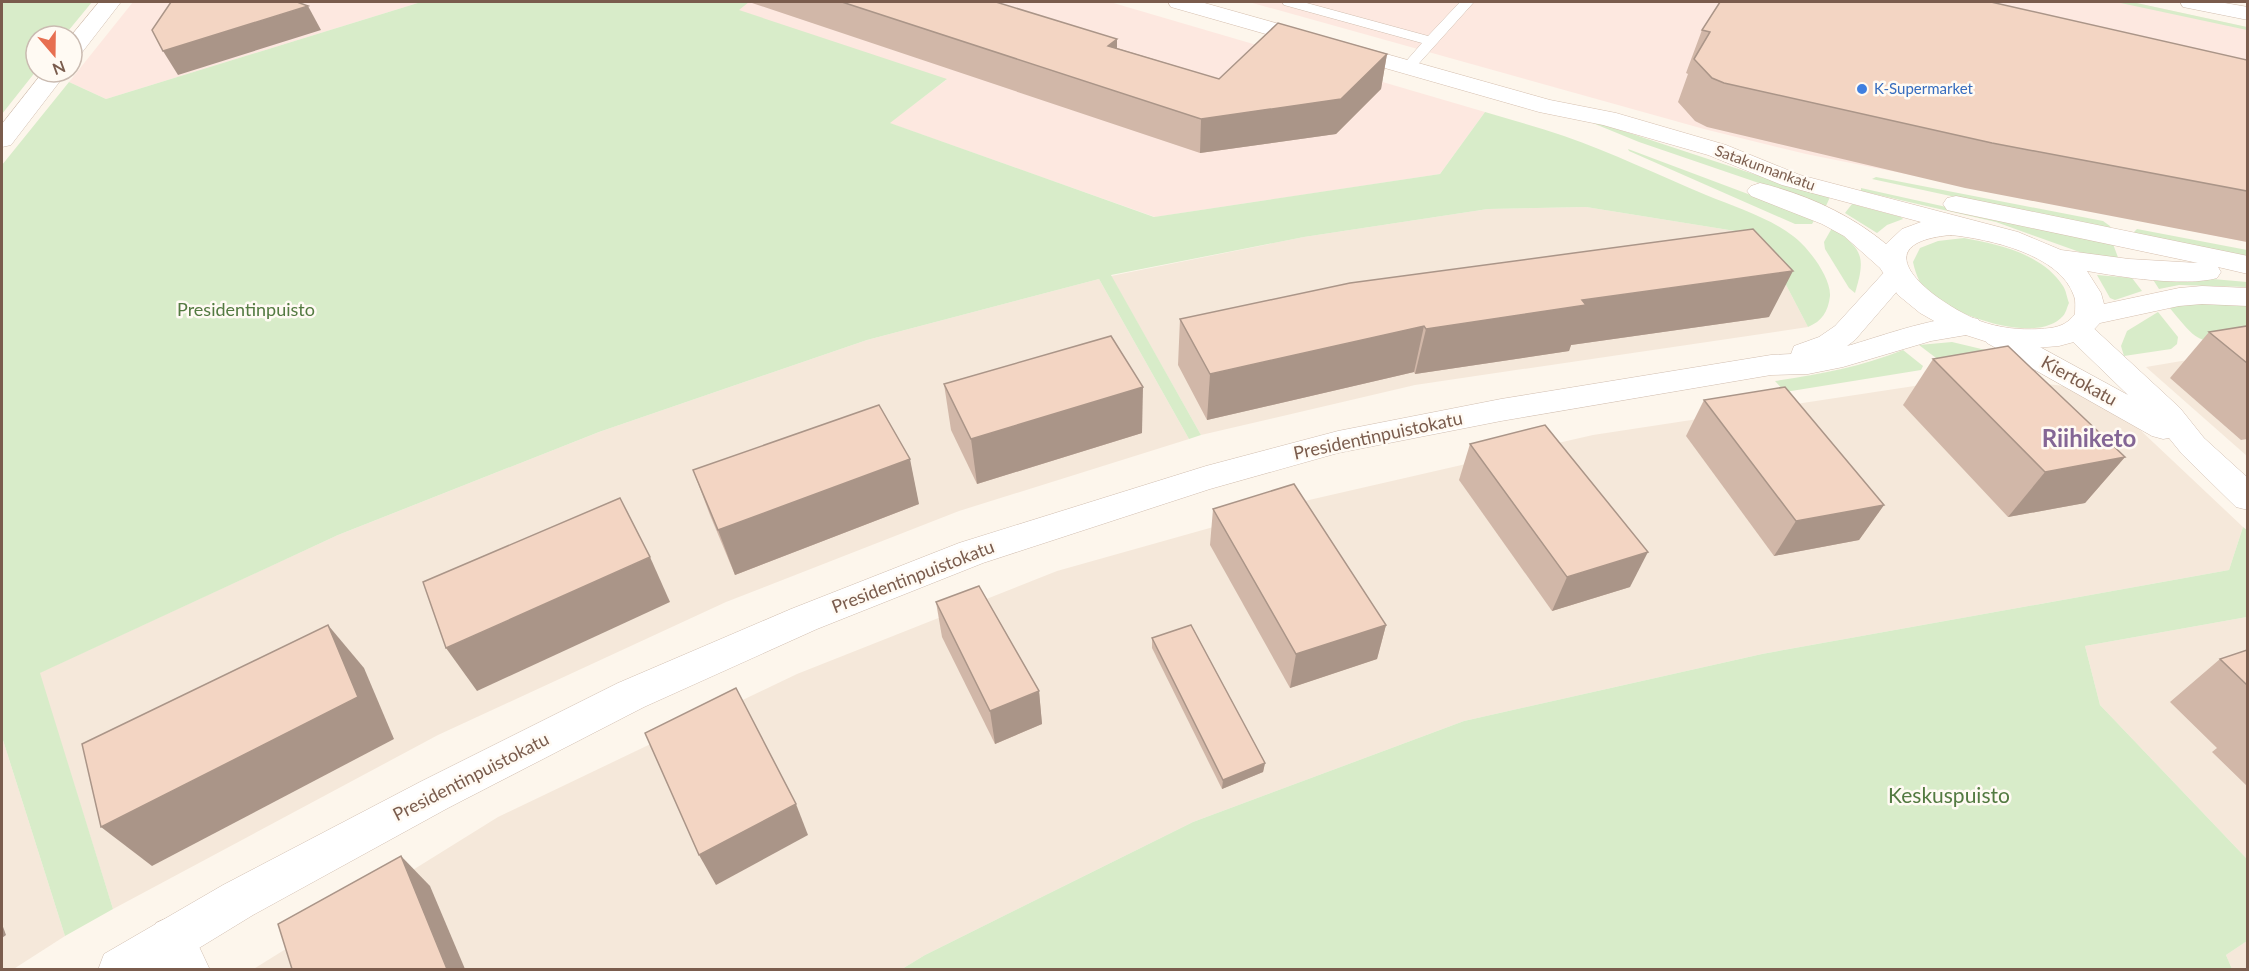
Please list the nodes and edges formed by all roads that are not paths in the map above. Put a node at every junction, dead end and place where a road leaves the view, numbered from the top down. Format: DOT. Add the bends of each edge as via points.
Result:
graph roads {
  1 [pos="110,2"];
  2 [pos="1179,2"];
  3 [pos="1289,2"];
  4 [pos="1467,2"];
  5 [pos="2192,2"];
  6 [pos="2247,14"];
  7 [pos="84,35"];
  8 [pos="1431,41"];
  9 [pos="1408,67"];
  10 [pos="46,84"];
  11 [pos="1547,107"];
  12 [pos="2,140"];
  13 [pos="1717,150"];
  14 [pos="1983,230"];
  15 [pos="2053,257"];
  16 [pos="2247,265"];
  17 [pos="1895,269"];
  18 [pos="2247,275"];
  19 [pos="2247,297"];
  20 [pos="2084,323"];
  21 [pos="1968,326"];
  22 [pos="1997,336"];
  23 [pos="1771,365"];
  24 [pos="2193,446"];
  25 [pos="2247,498"];
  26 [pos="180,954"];
  27 [pos="120,969"];
  1 -- 7 [label="main road"];
  2 -- 9 [label="main road, Satakunnankatu"];
  3 -- 8 [label="lane"];
  4 -- 8 [label="lane"];
  5 -- 6 [label="main road"];
  8 -- 9 [label="lane"];
  9 -- 11 [label="main road, Satakunnankatu"];
  10 -- 12 [label="main road"];
  11 -- 13 [label="main road, Satakunnankatu" via="1607,118"];
  11 -- 17 [label="main road, Satakunnankatu" via="1588,129 1831,218 1853,230"];
  13 -- 14 [label="main road, Satakunnankatu" via="1791,180"];
  13 -- 16 [label="main road"];
  14 -- 15 [label="main road" via="2010,237"];
  14 -- 17 [label="main road, Presidentinpuistokatu" via="1951,227 1923,230 1904,238 1895,251"];
  15 -- 18 [label="main road" via="2136,270"];
  15 -- 20 [label="main road" via="2071,271 2088,294"];
  17 -- 21 [label="main road, Satakunnankatu" via="1920,300"];
  17 -- 23 [label="main road, Presidentinpuistokatu" via="1845,333 1829,344"];
  19 -- 20 [label="main road" via="2179,297"];
  20 -- 22 [label="main road" via="2062,337 2032,340"];
  20 -- 24 [label="main road, Kiertokatu"];
  21 -- 22 [label="main road, Satakunnankatu"];
  21 -- 23 [label="main road, Presidentinpuistokatu" via="1808,364"];
  22 -- 24 [label="main road, Kiertokatu"];
  23 -- 26 [label="main road, Presidentinpuistokatu" via="1338,442 1206,478 971,553 631,696 434,795"];
  24 -- 25 [label="main road, Kiertokatu"];
  26 -- 27 [label="main road, Presidentinpuistokatu"];
}
